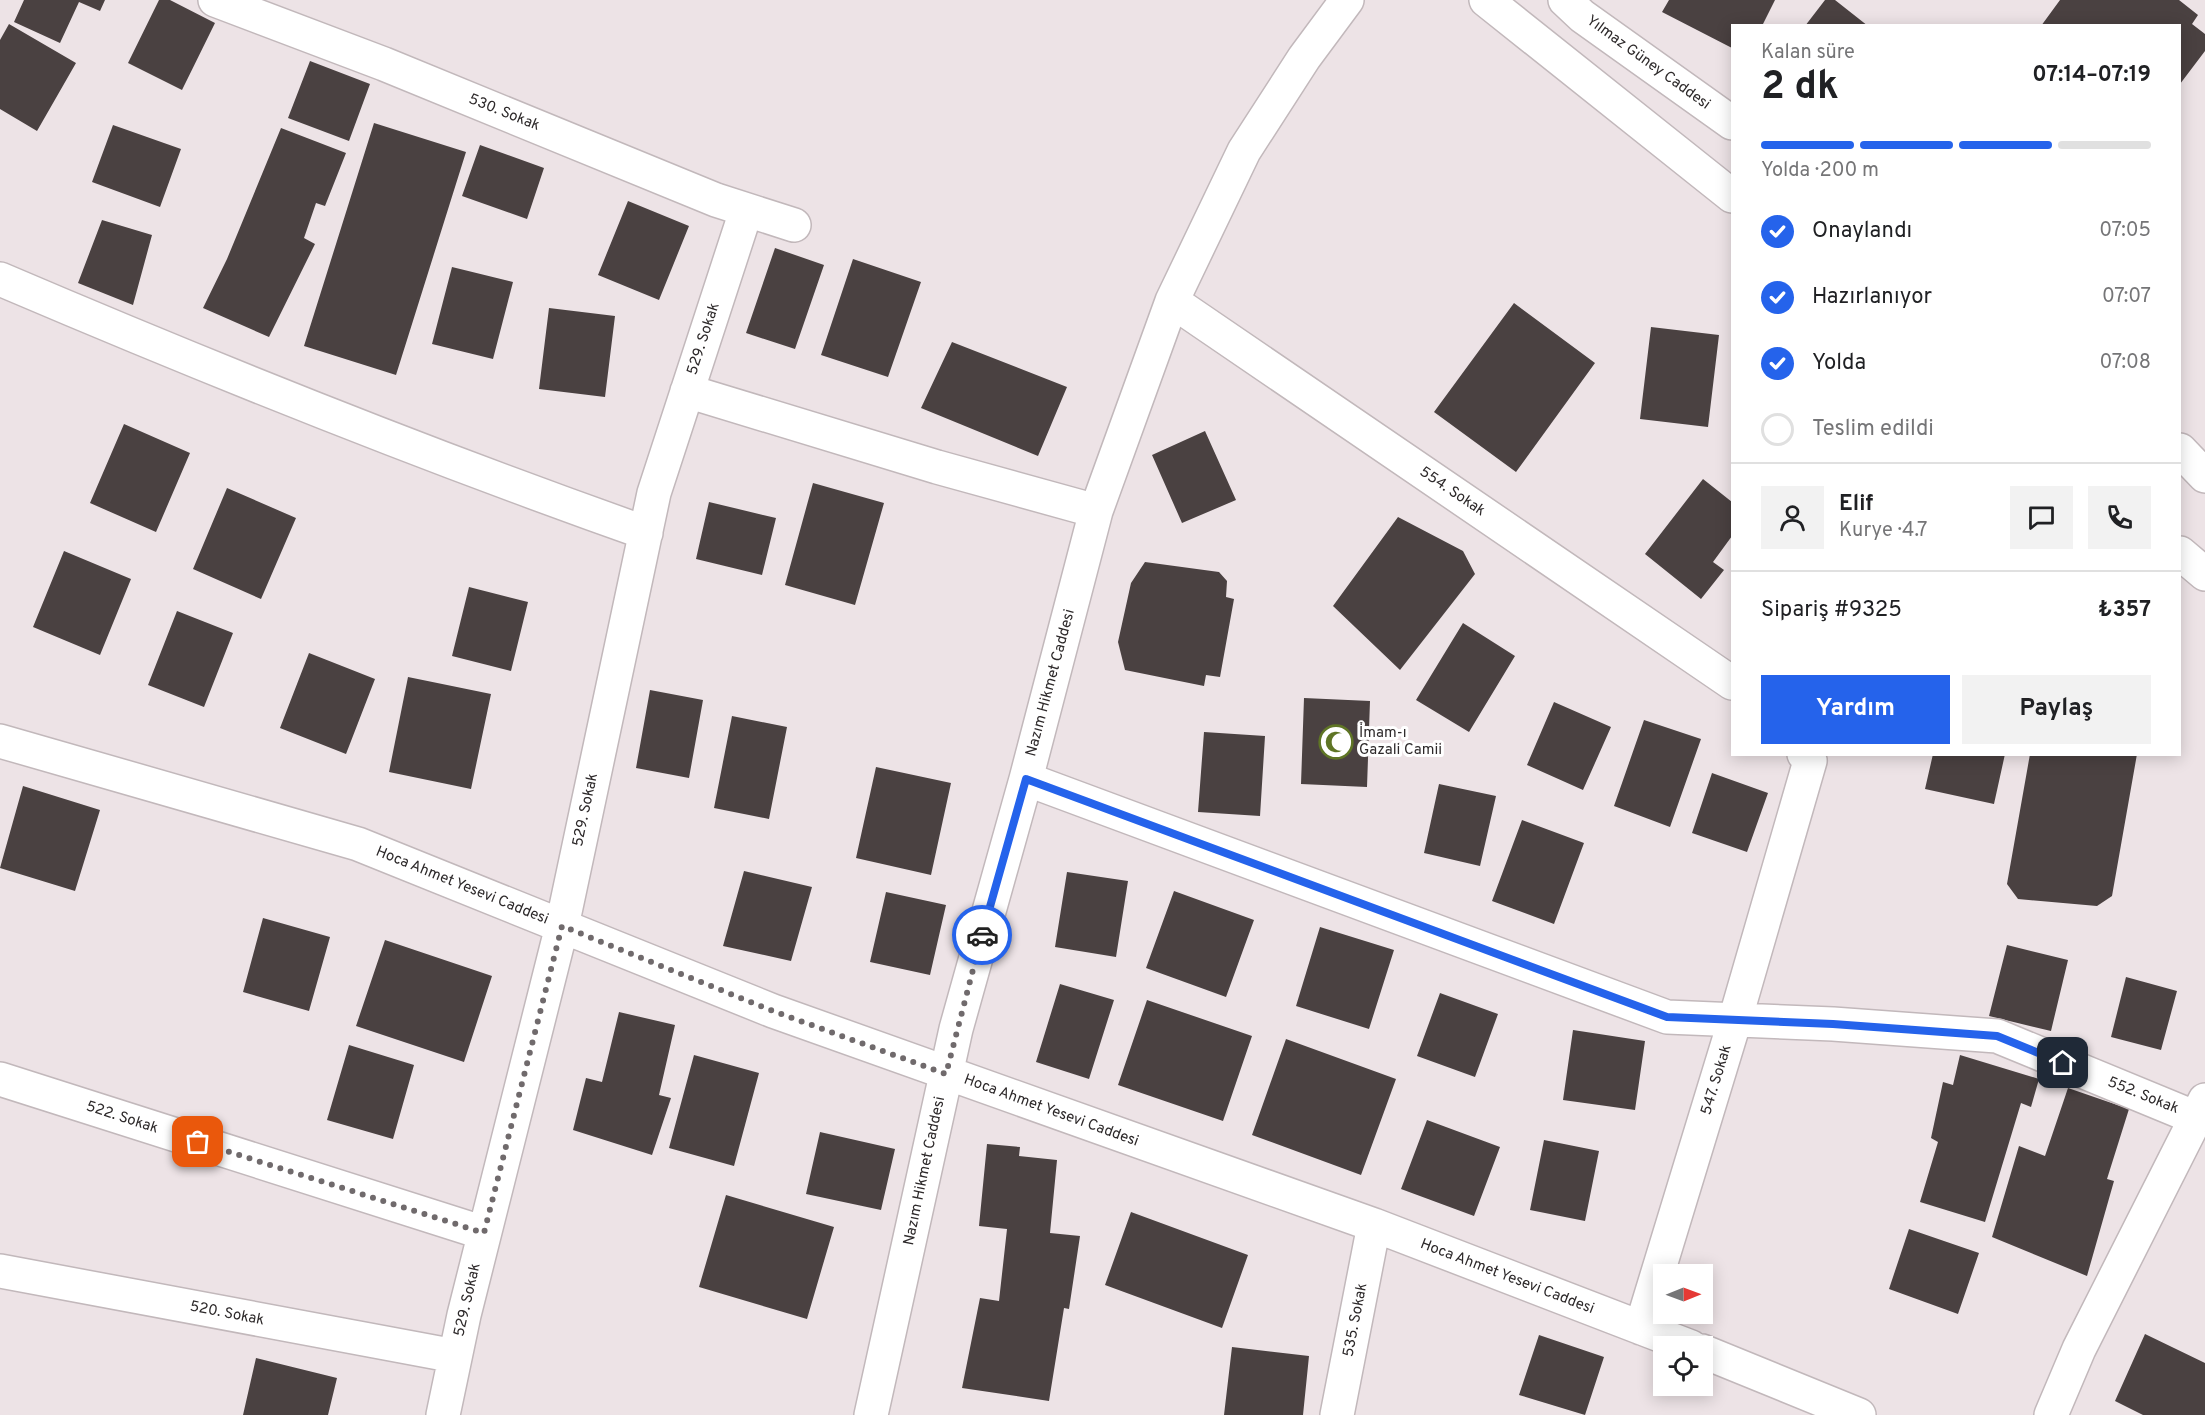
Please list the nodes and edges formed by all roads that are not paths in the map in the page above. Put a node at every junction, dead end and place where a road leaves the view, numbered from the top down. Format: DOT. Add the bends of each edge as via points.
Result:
graph roads {
  1 [pos="214,0"];
  2 [pos="1347,0"];
  3 [pos="1486,0"];
  4 [pos="1565,0"];
  5 [pos="1731,122"];
  6 [pos="1731,195"];
  7 [pos="746,211"];
  8 [pos="794,225"];
  9 [pos="0,279"];
  10 [pos="1172,301"];
  11 [pos="687,391"];
  12 [pos="2181,451"];
  13 [pos="2205,476"];
  14 [pos="1096,511"];
  15 [pos="646,533"];
  16 [pos="2181,554"];
  17 [pos="2205,574"];
  18 [pos="1731,682"];
  19 [pos="0,741"];
  20 [pos="1807,758"];
  21 [pos="1026,779"];
  22 [pos="562,926"];
  23 [pos="1735,1020"];
  24 [pos="946,1074"];
  25 [pos="0,1079"];
  26 [pos="2198,1128"];
  27 [pos="1374,1226"];
  28 [pos="484,1233"];
  29 [pos="0,1271"];
  30 [pos="1641,1328"];
  31 [pos="1662,1336"];
  32 [pos="455,1356"];
  33 [pos="1713,1358"];
  34 [pos="1802,1403"];
  35 [pos="443,1415"];
  36 [pos="871,1415"];
  37 [pos="1337,1415"];
  38 [pos="1860,1415"];
  39 [pos="2051,1415"];
  1 -- 7 [label="street, 530. Sokak" via="384,64"];
  2 -- 10 [label="street, Nazım Hikmet Caddesi" via="1244,151"];
  3 -- 6 [label="street"];
  4 -- 5 [label="street, Yılmaz Güney Caddesi"];
  7 -- 8 [label="street, 530. Sokak"];
  7 -- 11 [label="street, 529. Sokak"];
  9 -- 15 [label="street" via="176,354 516,487"];
  10 -- 14 [label="street, Nazım Hikmet Caddesi"];
  10 -- 18 [label="street, 554. Sokak"];
  11 -- 14 [label="street"];
  11 -- 15 [label="street, 529. Sokak" via="654,493"];
  12 -- 13 [label="street"];
  14 -- 21 [label="street, Nazım Hikmet Caddesi"];
  15 -- 22 [label="street, 529. Sokak"];
  16 -- 17 [label="street"];
  19 -- 22 [label="street, Hoca Ahmet Yesevi Caddesi" via="358,844"];
  20 -- 23 [label="street, 547. Sokak"];
  21 -- 23 [label="street, 552. Sokak" via="1667,1017"];
  21 -- 24 [label="street, Nazım Hikmet Caddesi"];
  22 -- 24 [label="street, Hoca Ahmet Yesevi Caddesi" via="773,1011"];
  22 -- 28 [label="street, 529. Sokak"];
  23 -- 26 [label="street, 552. Sokak" via="1997,1036"];
  23 -- 30 [label="street, 547. Sokak"];
  24 -- 27 [label="street, Hoca Ahmet Yesevi Caddesi"];
  24 -- 36 [label="street, Nazım Hikmet Caddesi"];
  25 -- 28 [label="street, 522. Sokak"];
  26 -- 39 [label="street" via="2079,1349"];
  27 -- 30 [label="street, Hoca Ahmet Yesevi Caddesi"];
  27 -- 37 [label="street, 535. Sokak"];
  28 -- 32 [label="street, 529. Sokak"];
  29 -- 32 [label="street, 520. Sokak"];
  30 -- 31 [label="street, Hoca Ahmet Yesevi Caddesi"];
  32 -- 35 [label="street, 529. Sokak"];
  33 -- 34 [label="street"];
  34 -- 38 [label="street"];
}
